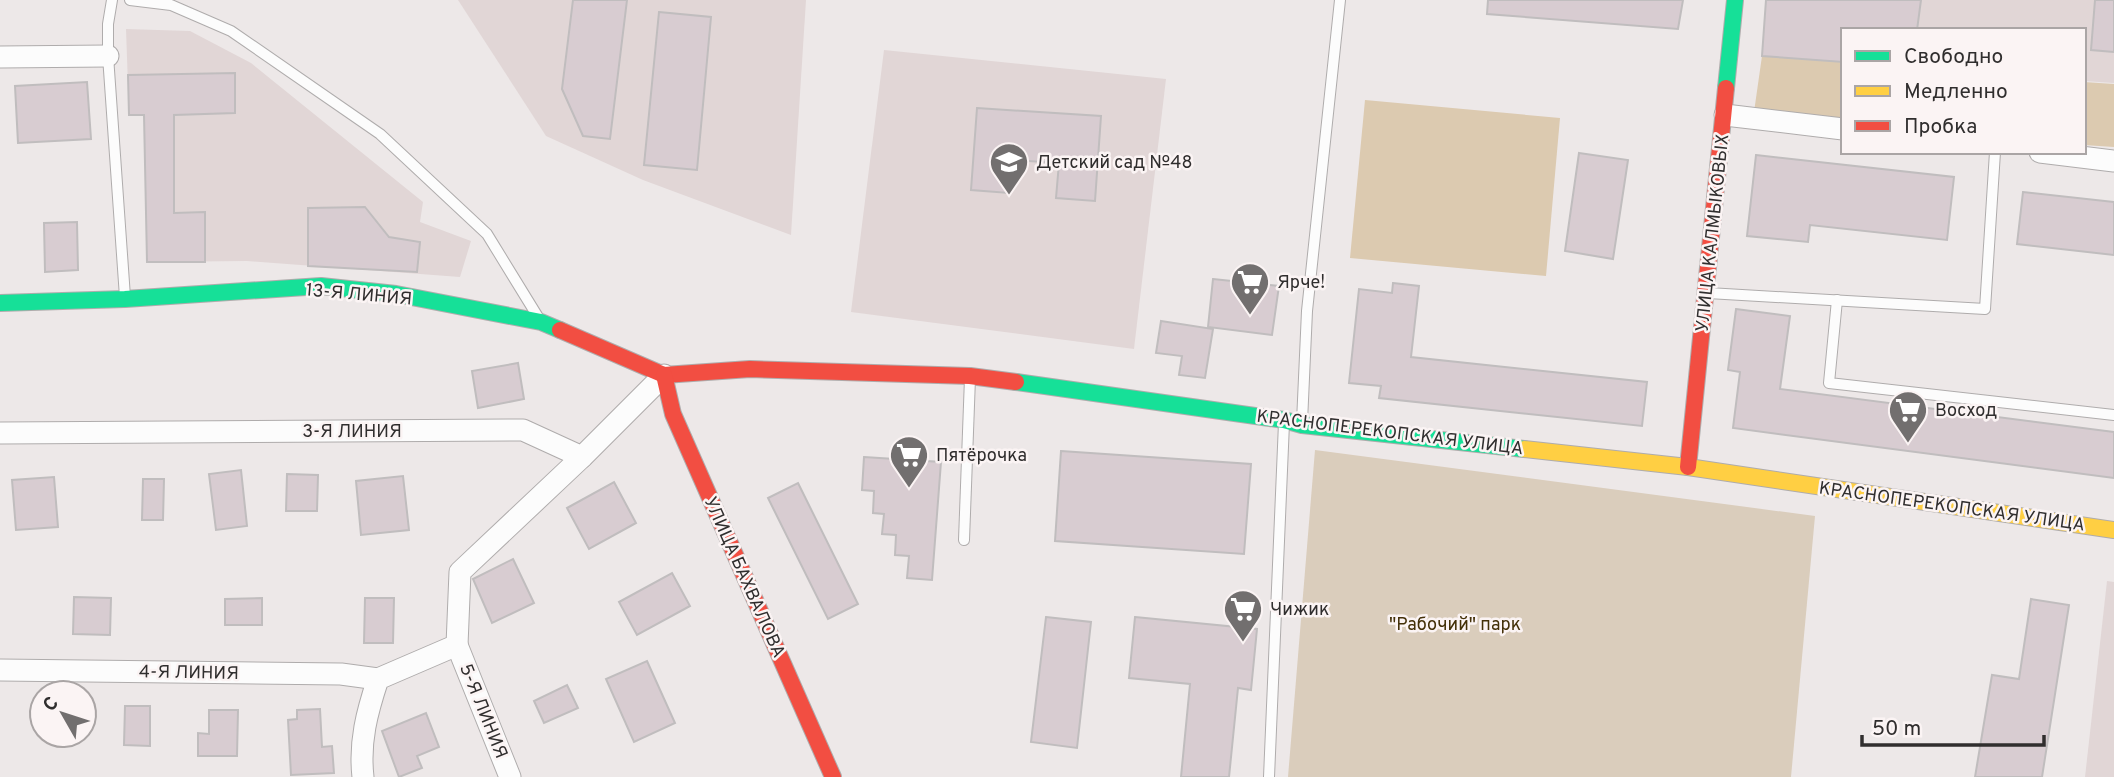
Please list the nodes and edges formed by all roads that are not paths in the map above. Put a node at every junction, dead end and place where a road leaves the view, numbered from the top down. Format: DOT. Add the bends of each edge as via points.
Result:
graph roads {
  1 [pos="112,0"];
  2 [pos="131,0"];
  3 [pos="1340,0"];
  4 [pos="1735,0"];
  5 [pos="108,56"];
  6 [pos="0,57"];
  7 [pos="1725,115"];
  8 [pos="1841,129"];
  9 [pos="1995,154"];
  10 [pos="2056,154"];
  11 [pos="2114,161"];
  12 [pos="1706,293"];
  13 [pos="125,299"];
  14 [pos="1837,300"];
  15 [pos="0,303"];
  16 [pos="541,322"];
  17 [pos="664,375"];
  18 [pos="970,376"];
  19 [pos="2114,415"];
  20 [pos="1284,420"];
  21 [pos="1302,425"];
  22 [pos="0,433"];
  23 [pos="582,457"];
  24 [pos="1688,467"];
  25 [pos="2114,530"];
  26 [pos="964,540"];
  27 [pos="457,645"];
  28 [pos="0,670"];
  29 [pos="379,680"];
  30 [pos="363,777"];
  31 [pos="510,777"];
  32 [pos="832,777"];
  33 [pos="1269,777"];
  1 -- 5 [label="lane"];
  2 -- 16 [label="lane" via="171,5 231,31 380,134 488,233"];
  3 -- 21 [label="lane" via="1307,311"];
  4 -- 7 [label="street, УЛИЦА КАЛМЫКОВЫХ"];
  5 -- 6 [label="street"];
  5 -- 13 [label="lane"];
  7 -- 8 [label="street"];
  7 -- 12 [label="street, УЛИЦА КАЛМЫКОВЫХ"];
  9 -- 14 [label="lane" via="1986,309"];
  10 -- 11 [label="street"];
  12 -- 14 [label="lane"];
  12 -- 24 [label="street, УЛИЦА КАЛМЫКОВЫХ"];
  13 -- 15 [label="street, 13-Я ЛИНИЯ"];
  13 -- 16 [label="street, 13-Я ЛИНИЯ" via="321,286 396,294"];
  14 -- 19 [label="lane" via="1829,383"];
  16 -- 17 [label="street, 13-Я ЛИНИЯ"];
  17 -- 18 [label="street, КРАСНОПЕРЕКОПСКАЯ УЛИЦА" via="750,369"];
  17 -- 23 [label="street"];
  17 -- 32 [label="street, УЛИЦА БАХВАЛОВА" via="673,414"];
  18 -- 20 [label="street, КРАСНОПЕРЕКОПСКАЯ УЛИЦА"];
  18 -- 26 [label="lane"];
  20 -- 21 [label="street, КРАСНОПЕРЕКОПСКАЯ УЛИЦА"];
  20 -- 33 [label="lane"];
  21 -- 24 [label="street, КРАСНОПЕРЕКОПСКАЯ УЛИЦА"];
  22 -- 23 [label="street, 3-Я ЛИНИЯ" via="523,430"];
  23 -- 27 [label="street" via="460,572"];
  24 -- 25 [label="street, КРАСНОПЕРЕКОПСКАЯ УЛИЦА"];
  27 -- 29 [label="street"];
  27 -- 31 [label="street, 5-Я ЛИНИЯ"];
  28 -- 29 [label="street, 4-Я ЛИНИЯ" via="341,674"];
  29 -- 30 [label="street" via="360,753"];
}
